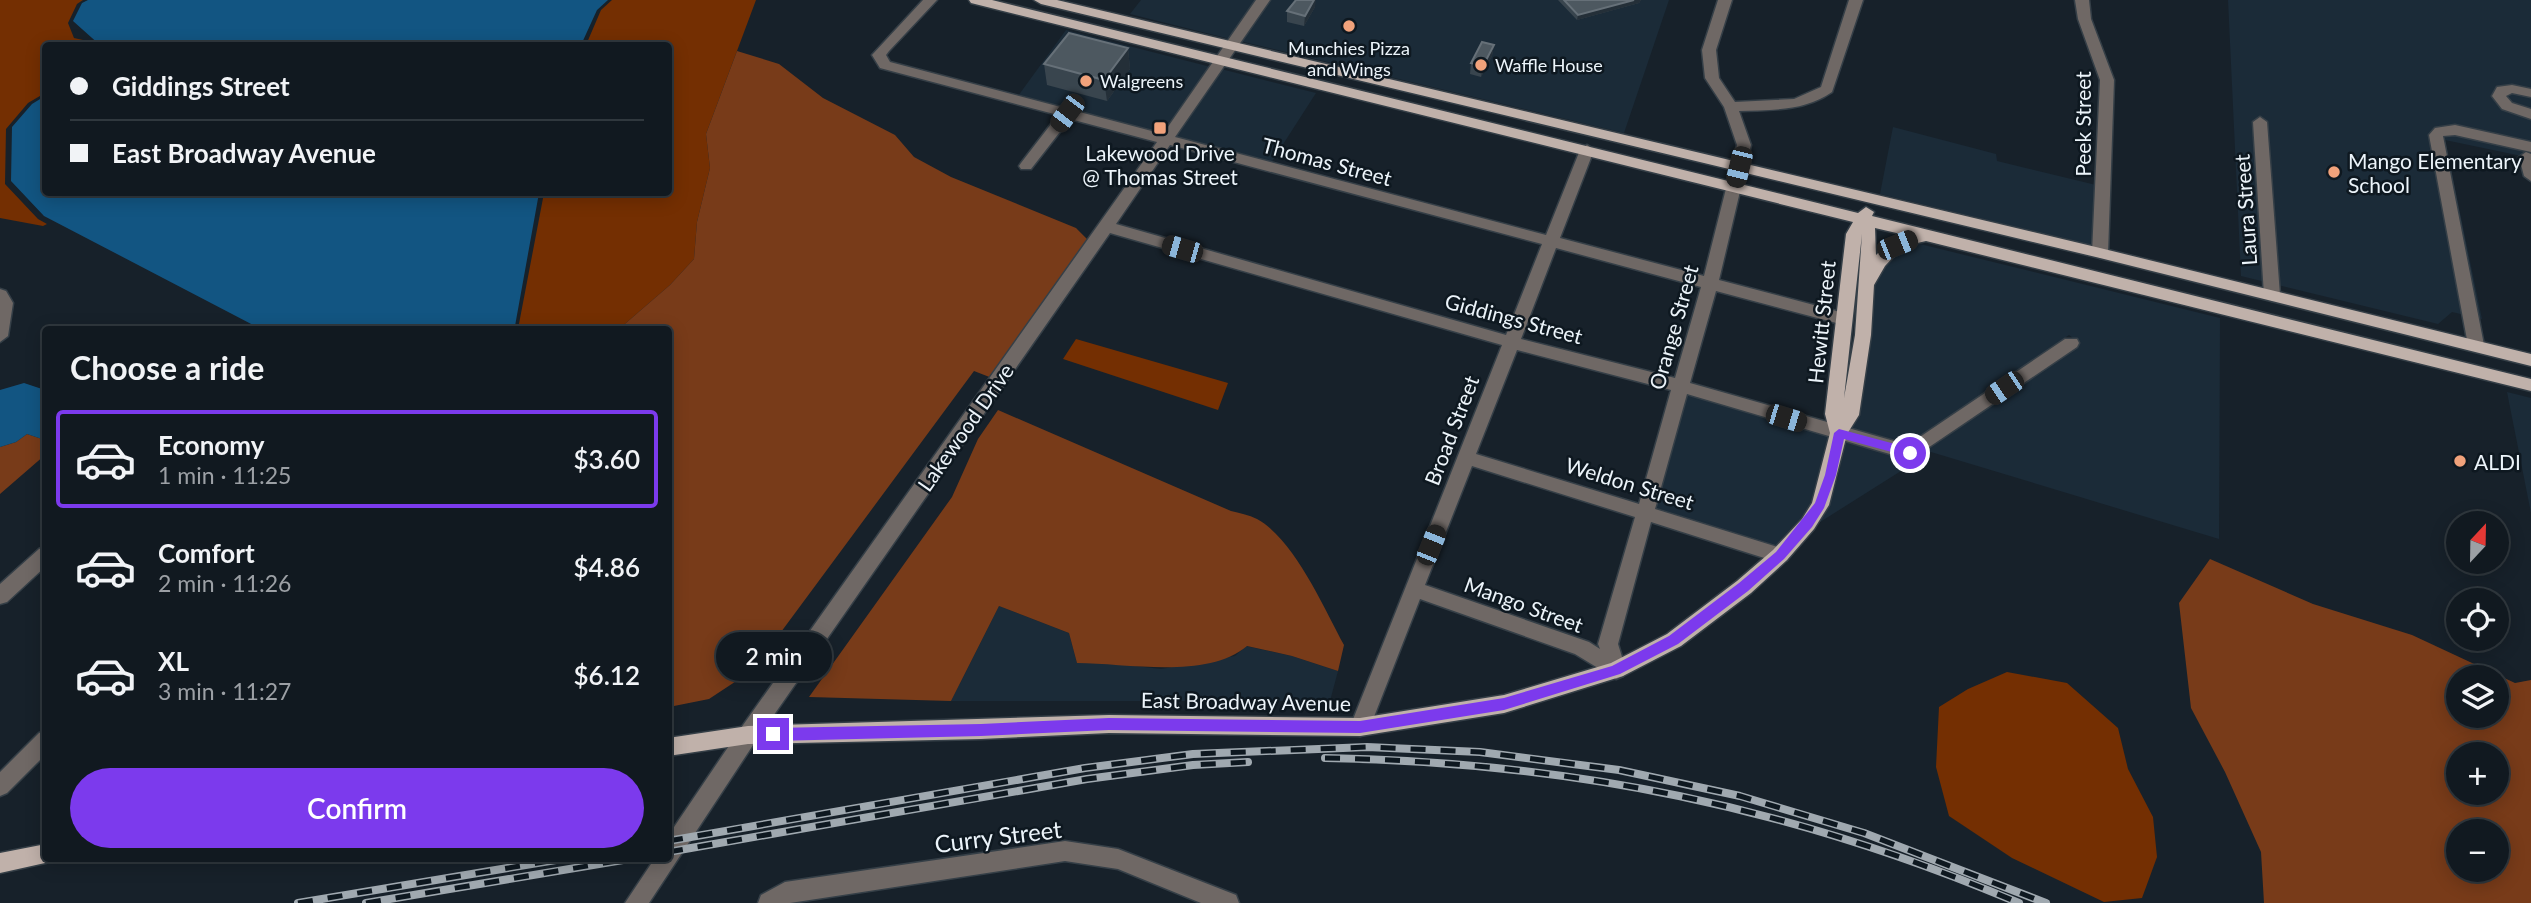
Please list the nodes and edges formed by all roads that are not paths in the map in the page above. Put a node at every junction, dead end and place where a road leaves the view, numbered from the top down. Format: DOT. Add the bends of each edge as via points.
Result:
graph roads {
  1 [pos="930,0"];
  2 [pos="976,0"];
  3 [pos="1014,0"];
  4 [pos="1041,0"];
  5 [pos="1263,0"];
  6 [pos="1725,0"];
  7 [pos="1856,0"];
  8 [pos="2082,0"];
  9 [pos="1058,4"];
  10 [pos="1231,46"];
  11 [pos="1221,61"];
  12 [pos="2531,93"];
  13 [pos="1731,107"];
  14 [pos="1067,113"];
  15 [pos="2531,114"];
  16 [pos="2260,122"];
  17 [pos="1167,140"];
  18 [pos="1587,150"];
  19 [pos="2528,152"];
  20 [pos="1026,166"];
  21 [pos="1739,167"];
  22 [pos="2531,176"];
  23 [pos="1734,187"];
  24 [pos="1870,198"];
  25 [pos="1865,218"];
  26 [pos="1106,227"];
  27 [pos="1931,235"];
  28 [pos="1550,242"];
  29 [pos="2100,253"];
  30 [pos="2106,278"];
  31 [pos="1710,283"];
  32 [pos="1867,288"];
  33 [pos="0,295"];
  34 [pos="2272,295"];
  35 [pos="1844,319"];
  36 [pos="0,336"];
  37 [pos="1511,342"];
  38 [pos="2071,343"];
  39 [pos="2476,345"];
  40 [pos="2531,360"];
  41 [pos="2531,385"];
  42 [pos="1680,386"];
  43 [pos="1839,433"];
  44 [pos="1465,457"];
  45 [pos="1644,510"];
  46 [pos="1780,555"];
  47 [pos="42,558"];
  48 [pos="1414,589"];
  49 [pos="0,596"];
  50 [pos="1616,670"];
  51 [pos="1360,727"];
  52 [pos="748,735"];
  53 [pos="42,744"];
  54 [pos="672,746"];
  55 [pos="0,786"];
  56 [pos="672,850"];
  57 [pos="42,855"];
  58 [pos="664,862"];
  59 [pos="0,863"];
  60 [pos="1196,897"];
  61 [pos="636,903"];
  62 [pos="769,903"];
  63 [pos="1228,903"];
  1 -- 14 [label="street, Thomas Street" via="884,48 880,60 894,69"];
  2 -- 11 [label="main road"];
  3 -- 9 [label="main road"];
  4 -- 9 [label="main road"];
  5 -- 10 [label="street, Lakewood Drive"];
  6 -- 13 [label="street, Orange Street" via="1709,50 1712,78"];
  7 -- 13 [label="street" via="1827,89 1819,96 1804,102"];
  8 -- 29 [label="street, Peek Street" via="2081,14 2107,80"];
  9 -- 10 [label="main road"];
  10 -- 11 [label="street, Lakewood Drive"];
  10 -- 21 [label="main road"];
  11 -- 17 [label="street, Lakewood Drive"];
  11 -- 18 [label="main road"];
  12 -- 15 [label="street" via="2507,89 2499,96 2507,106"];
  13 -- 21 [label="street, Orange Street" via="1744,145"];
  14 -- 17 [label="street, Thomas Street"];
  14 -- 20 [label="street"];
  16 -- 34 [label="street, Laura Street"];
  17 -- 26 [label="street, Lakewood Drive"];
  17 -- 28 [label="street, Thomas Street"];
  18 -- 23 [label="main road"];
  18 -- 28 [label="street, Broad Street"];
  19 -- 22 [label="street"];
  19 -- 39 [label="street" via="2455,130 2436,135"];
  21 -- 23 [label="street, Orange Street"];
  21 -- 24 [label="main road"];
  23 -- 25 [label="main road"];
  23 -- 31 [label="street, Orange Street"];
  24 -- 25 [label="main road, Hewitt Street"];
  24 -- 29 [label="main road"];
  25 -- 27 [label="main road"];
  25 -- 32 [label="main road, Hewitt Street" via="1870,237"];
  25 -- 35 [label="main road, Hewitt Street" via="1853,234"];
  26 -- 37 [label="street, Giddings Street"];
  26 -- 52 [label="street, Lakewood Drive"];
  27 -- 30 [label="main road"];
  27 -- 32 [label="main road" via="1897,245 1880,258"];
  28 -- 31 [label="street, Thomas Street"];
  28 -- 37 [label="street, Broad Street"];
  29 -- 34 [label="main road"];
  30 -- 34 [label="main road" via="2133,276 2233,299 2262,301"];
  30 -- 41 [label="main road"];
  31 -- 35 [label="street, Thomas Street"];
  31 -- 42 [label="street, Orange Street"];
  32 -- 43 [label="main road, Hewitt Street" via="1850,415"];
  33 -- 36 [label="street" via="5,303"];
  34 -- 39 [label="main road"];
  35 -- 43 [label="main road, Hewitt Street" via="1834,414"];
  37 -- 42 [label="street, Giddings Street"];
  37 -- 44 [label="street, Broad Street"];
  38 -- 43 [label="street, Giddings Street" via="1910,453"];
  39 -- 40 [label="main road"];
  42 -- 43 [label="street, Giddings Street"];
  42 -- 45 [label="street, Orange Street"];
  43 -- 46 [label="main road, Hewitt Street" via="1820,505"];
  44 -- 45 [label="street, Weldon Street"];
  44 -- 48 [label="street, Broad Street"];
  45 -- 46 [label="street, Weldon Street"];
  45 -- 50 [label="street, Orange Street" via="1608,644"];
  46 -- 50 [label="main road, East Broadway Avenue" via="1674,640"];
  47 -- 49 [label="street"];
  48 -- 50 [label="street, Mango Street" via="1582,648"];
  48 -- 51 [label="street, Broad Street"];
  50 -- 51 [label="main road, East Broadway Avenue" via="1504,704"];
  51 -- 52 [label="main road, East Broadway Avenue" via="1109,724"];
  52 -- 54 [label="main road, East Broadway Avenue"];
  52 -- 56 [label="street, Lakewood Drive"];
  53 -- 55 [label="street"];
  57 -- 59 [label="main road"];
  58 -- 61 [label="street, Lakewood Drive"];
  60 -- 62 [label="street, Curry Street" via="1118,859 1065,851 785,893"];
  60 -- 63 [label="street, Curry Street"];
}
